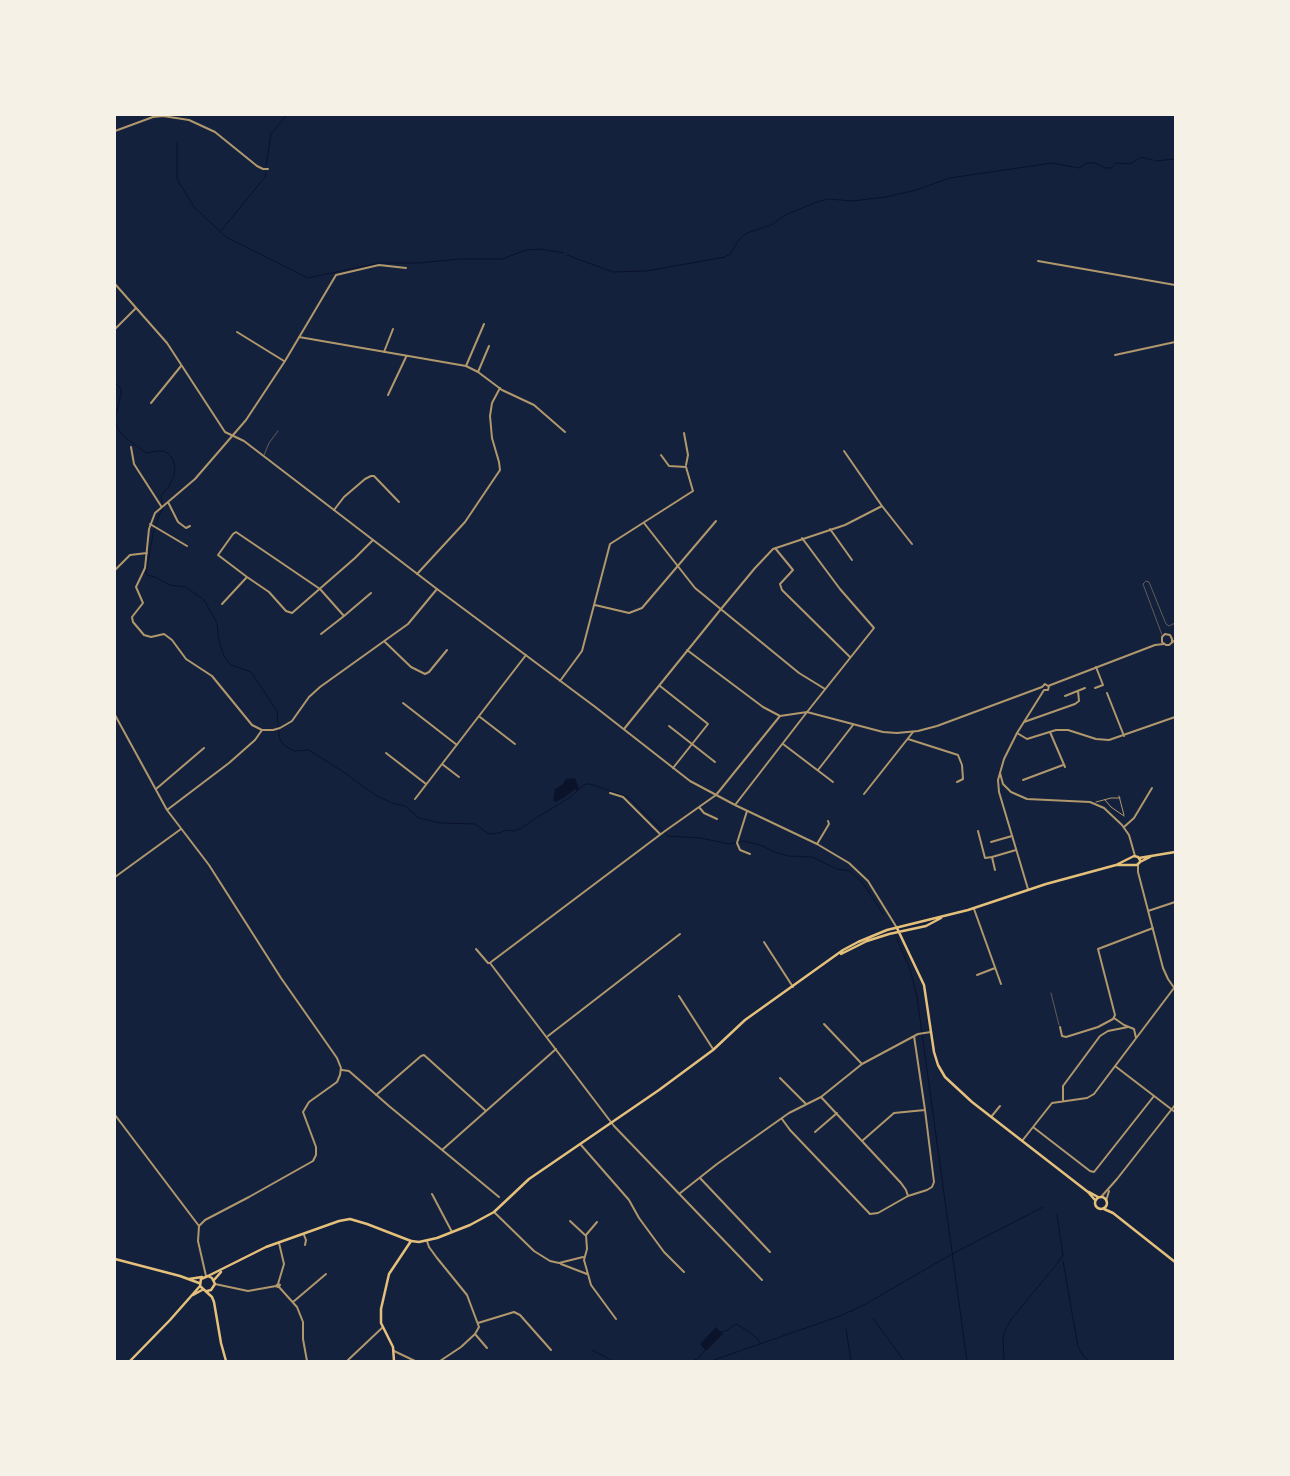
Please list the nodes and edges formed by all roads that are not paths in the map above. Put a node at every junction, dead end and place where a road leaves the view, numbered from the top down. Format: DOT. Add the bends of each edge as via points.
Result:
graph roads {
  1 [pos="115,131"];
  2 [pos="268,168"];
  3 [pos="1038,261"];
  4 [pos="406,268"];
  5 [pos="115,284"];
  6 [pos="1175,285"];
  7 [pos="136,308"];
  8 [pos="484,324"];
  9 [pos="115,329"];
  10 [pos="393,330"];
  11 [pos="237,332"];
  12 [pos="298,337"];
  13 [pos="1175,342"];
  14 [pos="489,346"];
  15 [pos="384,352"];
  16 [pos="1115,355"];
  17 [pos="406,357"];
  18 [pos="285,361"];
  19 [pos="182,365"];
  20 [pos="466,366"];
  21 [pos="478,372"];
  22 [pos="500,388"];
  23 [pos="388,395"];
  24 [pos="151,403"];
  25 [pos="278,431"];
  26 [pos="566,432"];
  27 [pos="684,433"];
  28 [pos="234,435"];
  29 [pos="132,447"];
  30 [pos="844,451"];
  31 [pos="661,455"];
  32 [pos="263,456"];
  33 [pos="686,466"];
  34 [pos="167,501"];
  35 [pos="399,502"];
  36 [pos="161,506"];
  37 [pos="882,506"];
  38 [pos="334,510"];
  39 [pos="716,521"];
  40 [pos="644,522"];
  41 [pos="150,524"];
  42 [pos="190,526"];
  43 [pos="830,529"];
  44 [pos="802,538"];
  45 [pos="373,540"];
  46 [pos="912,544"];
  47 [pos="187,546"];
  48 [pos="774,548"];
  49 [pos="147,553"];
  50 [pos="852,560"];
  51 [pos="678,566"];
  52 [pos="115,570"];
  53 [pos="417,574"];
  54 [pos="247,577"];
  55 [pos="320,589"];
  56 [pos="437,589"];
  57 [pos="370,593"];
  58 [pos="222,604"];
  59 [pos="595,605"];
  60 [pos="721,609"];
  61 [pos="344,616"];
  62 [pos="1175,623"];
  63 [pos="320,634"];
  64 [pos="1171,636"];
  65 [pos="1175,636"];
  66 [pos="1162,638"];
  67 [pos="1174,641"];
  68 [pos="385,642"];
  69 [pos="1164,644"];
  70 [pos="1155,645"];
  71 [pos="448,650"];
  72 [pos="687,650"];
  73 [pos="526,655"];
  74 [pos="851,658"];
  75 [pos="1096,667"];
  76 [pos="560,681"];
  77 [pos="660,686"];
  78 [pos="1048,686"];
  79 [pos="1085,688"];
  80 [pos="1095,688"];
  81 [pos="825,689"];
  82 [pos="1043,689"];
  83 [pos="1078,691"];
  84 [pos="1106,694"];
  85 [pos="1065,696"];
  86 [pos="403,704"];
  87 [pos="807,712"];
  88 [pos="115,715"];
  89 [pos="780,716"];
  90 [pos="480,717"];
  91 [pos="1175,717"];
  92 [pos="1024,722"];
  93 [pos="853,725"];
  94 [pos="669,726"];
  95 [pos="624,729"];
  96 [pos="262,730"];
  97 [pos="913,732"];
  98 [pos="1050,732"];
  99 [pos="1017,733"];
  100 [pos="1124,736"];
  101 [pos="908,739"];
  102 [pos="515,744"];
  103 [pos="692,744"];
  104 [pos="783,744"];
  105 [pos="457,745"];
  106 [pos="204,748"];
  107 [pos="386,753"];
  108 [pos="715,762"];
  109 [pos="442,764"];
  110 [pos="673,768"];
  111 [pos="818,770"];
  112 [pos="1000,773"];
  113 [pos="459,776"];
  114 [pos="1023,780"];
  115 [pos="833,782"];
  116 [pos="957,782"];
  117 [pos="426,784"];
  118 [pos="1152,788"];
  119 [pos="156,789"];
  120 [pos="610,793"];
  121 [pos="864,794"];
  122 [pos="716,795"];
  123 [pos="415,799"];
  124 [pos="1105,800"];
  125 [pos="1096,802"];
  126 [pos="736,805"];
  127 [pos="699,807"];
  128 [pos="168,810"];
  129 [pos="747,811"];
  130 [pos="717,819"];
  131 [pos="828,821"];
  132 [pos="1124,827"];
  133 [pos="181,828"];
  134 [pos="978,831"];
  135 [pos="661,834"];
  136 [pos="1012,836"];
  137 [pos="991,842"];
  138 [pos="817,844"];
  139 [pos="1016,850"];
  140 [pos="1175,852"];
  141 [pos="750,854"];
  142 [pos="992,857"];
  143 [pos="1133,857"];
  144 [pos="1137,863"];
  145 [pos="1116,865"];
  146 [pos="995,870"];
  147 [pos="115,877"];
  148 [pos="1028,889"];
  149 [pos="1175,902"];
  150 [pos="974,908"];
  151 [pos="1148,911"];
  152 [pos="945,916"];
  153 [pos="896,928"];
  154 [pos="1153,928"];
  155 [pos="899,932"];
  156 [pos="680,934"];
  157 [pos="764,942"];
  158 [pos="476,949"];
  159 [pos="837,955"];
  160 [pos="490,963"];
  161 [pos="995,968"];
  162 [pos="977,975"];
  163 [pos="1001,984"];
  164 [pos="793,987"];
  165 [pos="1174,988"];
  166 [pos="1051,994"];
  167 [pos="679,996"];
  168 [pos="1114,1018"];
  169 [pos="824,1024"];
  170 [pos="1060,1027"];
  171 [pos="1128,1027"];
  172 [pos="931,1032"];
  173 [pos="547,1036"];
  174 [pos="914,1036"];
  175 [pos="1136,1038"];
  176 [pos="556,1049"];
  177 [pos="713,1050"];
  178 [pos="862,1064"];
  179 [pos="1116,1066"];
  180 [pos="342,1070"];
  181 [pos="780,1078"];
  182 [pos="376,1095"];
  183 [pos="1154,1096"];
  184 [pos="822,1097"];
  185 [pos="1063,1100"];
  186 [pos="806,1104"];
  187 [pos="1175,1105"];
  188 [pos="1000,1106"];
  189 [pos="1171,1109"];
  190 [pos="485,1110"];
  191 [pos="926,1110"];
  192 [pos="1175,1112"];
  193 [pos="837,1113"];
  194 [pos="115,1115"];
  195 [pos="991,1117"];
  196 [pos="782,1119"];
  197 [pos="612,1123"];
  198 [pos="1033,1127"];
  199 [pos="815,1132"];
  200 [pos="862,1141"];
  201 [pos="1022,1141"];
  202 [pos="581,1145"];
  203 [pos="442,1150"];
  204 [pos="699,1177"];
  205 [pos="1110,1188"];
  206 [pos="1088,1192"];
  207 [pos="432,1194"];
  208 [pos="679,1194"];
  209 [pos="908,1196"];
  210 [pos="499,1197"];
  211 [pos="1100,1197"];
  212 [pos="1095,1200"];
  213 [pos="1175,1200"];
  214 [pos="1106,1201"];
  215 [pos="1105,1207"];
  216 [pos="1175,1210"];
  217 [pos="494,1212"];
  218 [pos="570,1221"];
  219 [pos="597,1222"];
  220 [pos="199,1226"];
  221 [pos="452,1232"];
  222 [pos="304,1235"];
  223 [pos="586,1236"];
  224 [pos="427,1240"];
  225 [pos="411,1241"];
  226 [pos="280,1243"];
  227 [pos="305,1245"];
  228 [pos="770,1252"];
  229 [pos="584,1258"];
  230 [pos="115,1259"];
  231 [pos="1175,1262"];
  232 [pos="559,1264"];
  233 [pos="224,1269"];
  234 [pos="684,1272"];
  235 [pos="326,1274"];
  236 [pos="587,1274"];
  237 [pos="205,1276"];
  238 [pos="189,1278"];
  239 [pos="214,1280"];
  240 [pos="762,1280"];
  241 [pos="200,1284"];
  242 [pos="215,1284"];
  243 [pos="278,1286"];
  244 [pos="202,1290"];
  245 [pos="207,1291"];
  246 [pos="192,1296"];
  247 [pos="292,1302"];
  248 [pos="616,1318"];
  249 [pos="478,1323"];
  250 [pos="383,1327"];
  251 [pos="475,1334"];
  252 [pos="488,1348"];
  253 [pos="551,1350"];
  254 [pos="394,1351"];
  255 [pos="446,1360"];
  256 [pos="130,1361"];
  257 [pos="226,1361"];
  258 [pos="307,1361"];
  259 [pos="347,1361"];
  260 [pos="394,1361"];
  261 [pos="415,1361"];
  262 [pos="440,1361"];
  1 -- 2 [label="street" via="158,116 189,120 215,132 257,166"];
  3 -- 6 [label="street"];
  4 -- 12 [label="street" via="379,265 336,275"];
  5 -- 7 [label="street"];
  7 -- 9 [label="street"];
  7 -- 19 [label="street"];
  8 -- 20 [label="street"];
  10 -- 15 [label="street"];
  11 -- 18 [label="street"];
  12 -- 15 [label="street"];
  12 -- 18 [label="street"];
  13 -- 16 [label="street"];
  14 -- 21 [label="street"];
  15 -- 17 [label="street"];
  17 -- 20 [label="street"];
  17 -- 23 [label="street"];
  18 -- 28 [label="street"];
  19 -- 24 [label="street"];
  19 -- 28 [label="street" via="222,429"];
  20 -- 21 [label="street"];
  21 -- 22 [label="street"];
  22 -- 26 [label="street" via="534,404"];
  22 -- 53 [label="street" via="490,416 500,470 465,522"];
  25 -- 32 [label="lane"];
  27 -- 33 [label="street" via="688,455"];
  28 -- 32 [label="street"];
  28 -- 34 [label="street" via="195,479"];
  29 -- 36 [label="street" via="134,464"];
  30 -- 37 [label="street"];
  31 -- 33 [label="street" via="669,466"];
  32 -- 38 [label="street"];
  33 -- 40 [label="street" via="693,491"];
  34 -- 36 [label="street"];
  34 -- 42 [label="street" via="178,522 186,528"];
  35 -- 38 [label="street" via="371,476 344,497"];
  36 -- 41 [label="street"];
  37 -- 43 [label="street"];
  37 -- 46 [label="street"];
  38 -- 45 [label="street"];
  39 -- 51 [label="street"];
  40 -- 51 [label="street"];
  40 -- 59 [label="street" via="610,544"];
  41 -- 47 [label="street"];
  41 -- 49 [label="street"];
  43 -- 44 [label="street"];
  43 -- 50 [label="street"];
  44 -- 48 [label="street"];
  44 -- 74 [label="street" via="874,628"];
  45 -- 53 [label="street"];
  45 -- 55 [label="street"];
  48 -- 60 [label="street"];
  48 -- 74 [label="street" via="793,570 780,584 782,590"];
  49 -- 52 [label="street" via="130,555"];
  49 -- 96 [label="street" via="145,568 136,587 143,603 133,615 133,622 148,636 167,635 186,659 216,679 248,721"];
  51 -- 59 [label="street" via="647,603 636,611 629,613"];
  51 -- 60 [label="street" via="695,588"];
  53 -- 56 [label="street"];
  54 -- 55 [label="street" via="269,592 289,613 295,612"];
  54 -- 55 [label="street" via="218,555 236,532"];
  54 -- 58 [label="street"];
  55 -- 61 [label="street"];
  56 -- 68 [label="street" via="412,620"];
  56 -- 73 [label="street"];
  57 -- 61 [label="street"];
  59 -- 76 [label="street" via="582,651"];
  60 -- 72 [label="street"];
  60 -- 81 [label="street" via="798,672"];
  61 -- 63 [label="street"];
  62 -- 66 [label="lane" via="1166,624 1146,581 1143,584"];
  64 -- 65 [label="street"];
  64 -- 66 [label="street" via="1166,634"];
  64 -- 67 [label="street"];
  66 -- 69 [label="street"];
  66 -- 70 [label="street"];
  67 -- 69 [label="street"];
  68 -- 71 [label="street" via="411,667 425,674"];
  68 -- 96 [label="street" via="314,692 296,716 280,728"];
  69 -- 70 [label="street"];
  70 -- 75 [label="street"];
  72 -- 77 [label="street"];
  72 -- 89 [label="street"];
  73 -- 76 [label="street"];
  73 -- 90 [label="street"];
  74 -- 81 [label="street"];
  75 -- 78 [label="street"];
  75 -- 80 [label="street" via="1103,685"];
  76 -- 95 [label="street"];
  77 -- 95 [label="street"];
  77 -- 103 [label="street" via="708,724"];
  78 -- 82 [label="street" via="1045,684"];
  78 -- 82 [label="street" via="1048,690"];
  79 -- 83 [label="street"];
  81 -- 87 [label="street"];
  82 -- 92 [label="street"];
  82 -- 97 [label="street"];
  83 -- 85 [label="street"];
  83 -- 92 [label="street" via="1079,701 1075,704"];
  84 -- 100 [label="street"];
  86 -- 105 [label="street"];
  87 -- 89 [label="street"];
  87 -- 93 [label="street"];
  87 -- 104 [label="street"];
  88 -- 119 [label="street"];
  89 -- 122 [label="street"];
  90 -- 102 [label="street"];
  90 -- 105 [label="street"];
  91 -- 100 [label="street"];
  92 -- 99 [label="street"];
  93 -- 97 [label="street" via="883,732"];
  93 -- 111 [label="street"];
  94 -- 103 [label="street"];
  95 -- 110 [label="street"];
  96 -- 128 [label="street" via="229,763"];
  97 -- 101 [label="street"];
  98 -- 99 [label="street" via="1027,740"];
  98 -- 100 [label="street" via="1068,730 1104,740"];
  98 -- 114 [label="street" via="1064,766"];
  99 -- 112 [label="street"];
  101 -- 116 [label="street" via="958,755 963,779"];
  101 -- 121 [label="street"];
  103 -- 108 [label="street"];
  103 -- 110 [label="street"];
  104 -- 111 [label="street"];
  104 -- 126 [label="street"];
  105 -- 109 [label="street"];
  106 -- 119 [label="street"];
  107 -- 117 [label="street"];
  109 -- 113 [label="street"];
  109 -- 117 [label="street"];
  110 -- 122 [label="street"];
  111 -- 115 [label="street"];
  112 -- 132 [label="street" via="1003,784 1015,795 1027,799 1090,802 1108,810"];
  112 -- 136 [label="street" via="999,792"];
  117 -- 123 [label="street"];
  118 -- 132 [label="street" via="1134,818"];
  119 -- 128 [label="street"];
  120 -- 135 [label="street" via="623,797"];
  122 -- 126 [label="street"];
  122 -- 127 [label="street"];
  124 -- 124 [label="street" via="1111,807 1124,816 1119,797"];
  124 -- 125 [label="street"];
  126 -- 129 [label="street"];
  127 -- 130 [label="street"];
  127 -- 135 [label="street"];
  128 -- 133 [label="street"];
  129 -- 138 [label="street"];
  129 -- 141 [label="street" via="737,843 740,850"];
  131 -- 138 [label="street"];
  132 -- 143 [label="street" via="1133,848"];
  133 -- 147 [label="street"];
  133 -- 180 [label="street" via="217,877"];
  134 -- 142 [label="street" via="985,858"];
  135 -- 160 [label="street"];
  136 -- 137 [label="street"];
  136 -- 139 [label="street"];
  138 -- 153 [label="street" via="860,873 878,895"];
  139 -- 142 [label="street"];
  139 -- 148 [label="street"];
  140 -- 144 [label="main road"];
  142 -- 146 [label="street"];
  143 -- 144 [label="main road"];
  143 -- 144 [label="main road" via="1130,861"];
  143 -- 145 [label="main road"];
  144 -- 145 [label="main road"];
  144 -- 151 [label="street"];
  145 -- 148 [label="main road"];
  148 -- 150 [label="main road"];
  149 -- 151 [label="street"];
  150 -- 152 [label="main road"];
  150 -- 161 [label="street"];
  151 -- 154 [label="street"];
  152 -- 153 [label="main road"];
  152 -- 155 [label="main road" via="926,926"];
  153 -- 155 [label="main road"];
  153 -- 159 [label="main road" via="871,936"];
  154 -- 165 [label="street" via="1165,973"];
  154 -- 168 [label="street" via="1098,950"];
  155 -- 159 [label="main road"];
  155 -- 172 [label="main road" via="926,990"];
  156 -- 173 [label="street"];
  157 -- 164 [label="street"];
  158 -- 160 [label="street"];
  159 -- 164 [label="main road"];
  160 -- 173 [label="street"];
  161 -- 162 [label="street"];
  161 -- 163 [label="street"];
  164 -- 177 [label="main road" via="737,1026"];
  165 -- 175 [label="street"];
  166 -- 170 [label="lane"];
  167 -- 177 [label="street"];
  168 -- 170 [label="street" via="1098,1028 1066,1037 1062,1036"];
  168 -- 171 [label="street"];
  169 -- 178 [label="street"];
  171 -- 175 [label="street" via="1134,1029"];
  171 -- 185 [label="street" via="1100,1036 1063,1086"];
  172 -- 174 [label="street"];
  172 -- 195 [label="main road" via="935,1057 945,1077"];
  173 -- 176 [label="street"];
  174 -- 178 [label="street"];
  174 -- 191 [label="street"];
  175 -- 179 [label="street"];
  176 -- 190 [label="street"];
  176 -- 197 [label="street"];
  177 -- 197 [label="main road"];
  178 -- 184 [label="street"];
  179 -- 183 [label="street"];
  179 -- 185 [label="street" via="1092,1096"];
  180 -- 182 [label="street" via="349,1071"];
  180 -- 220 [label="street" via="337,1082 309,1102 303,1112 316,1147 313,1161"];
  181 -- 186 [label="street"];
  182 -- 190 [label="street" via="422,1055"];
  182 -- 203 [label="street"];
  183 -- 189 [label="street"];
  183 -- 198 [label="street" via="1094,1172"];
  184 -- 186 [label="street"];
  184 -- 193 [label="street"];
  185 -- 198 [label="street" via="1049,1106"];
  186 -- 196 [label="street"];
  187 -- 189 [label="street"];
  188 -- 195 [label="street"];
  189 -- 192 [label="street"];
  189 -- 205 [label="street"];
  190 -- 203 [label="street"];
  191 -- 200 [label="street" via="894,1113"];
  191 -- 209 [label="street" via="934,1182 927,1190"];
  193 -- 199 [label="street"];
  193 -- 200 [label="street"];
  194 -- 220 [label="street"];
  195 -- 201 [label="main road"];
  196 -- 204 [label="street"];
  196 -- 209 [label="street" via="870,1214 878,1213"];
  197 -- 202 [label="main road"];
  197 -- 208 [label="street"];
  198 -- 201 [label="street"];
  200 -- 209 [label="street" via="901,1183"];
  201 -- 206 [label="main road"];
  202 -- 217 [label="main road" via="529,1179"];
  202 -- 234 [label="street" via="629,1200 664,1252"];
  203 -- 210 [label="street"];
  204 -- 208 [label="street"];
  204 -- 228 [label="street"];
  205 -- 211 [label="street"];
  205 -- 214 [label="street"];
  206 -- 211 [label="main road"];
  206 -- 212 [label="main road"];
  207 -- 221 [label="street"];
  208 -- 240 [label="street"];
  211 -- 212 [label="main road"];
  211 -- 214 [label="main road"];
  212 -- 215 [label="main road" via="1097,1208"];
  213 -- 216 [label="street"];
  214 -- 215 [label="main road"];
  215 -- 231 [label="main road"];
  217 -- 221 [label="main road"];
  217 -- 232 [label="street" via="537,1253"];
  218 -- 223 [label="street"];
  219 -- 223 [label="street"];
  220 -- 237 [label="street" via="198,1241"];
  221 -- 224 [label="main road"];
  222 -- 225 [label="main road" via="350,1219"];
  222 -- 226 [label="main road"];
  222 -- 227 [label="street"];
  223 -- 229 [label="street"];
  224 -- 225 [label="main road"];
  224 -- 249 [label="street" via="467,1295"];
  225 -- 250 [label="main road" via="387,1280 381,1315"];
  226 -- 233 [label="main road"];
  226 -- 243 [label="street" via="284,1264"];
  229 -- 232 [label="street"];
  229 -- 236 [label="street"];
  230 -- 238 [label="main road"];
  232 -- 236 [label="street"];
  233 -- 237 [label="main road"];
  233 -- 239 [label="main road"];
  235 -- 247 [label="street"];
  236 -- 248 [label="street" via="591,1286"];
  237 -- 238 [label="main road"];
  237 -- 239 [label="main road"];
  237 -- 241 [label="main road"];
  238 -- 241 [label="main road"];
  239 -- 242 [label="main road"];
  241 -- 244 [label="main road"];
  241 -- 246 [label="main road"];
  242 -- 243 [label="street" via="248,1292"];
  242 -- 245 [label="main road"];
  243 -- 247 [label="street"];
  244 -- 245 [label="main road"];
  244 -- 246 [label="main road"];
  245 -- 257 [label="main road" via="215,1306"];
  246 -- 256 [label="main road"];
  247 -- 258 [label="street" via="303,1322"];
  249 -- 251 [label="street"];
  249 -- 253 [label="street" via="514,1312"];
  250 -- 254 [label="main road"];
  250 -- 259 [label="street"];
  251 -- 252 [label="street"];
  251 -- 255 [label="street"];
  254 -- 260 [label="main road"];
  254 -- 261 [label="street"];
  255 -- 262 [label="street"];
}
